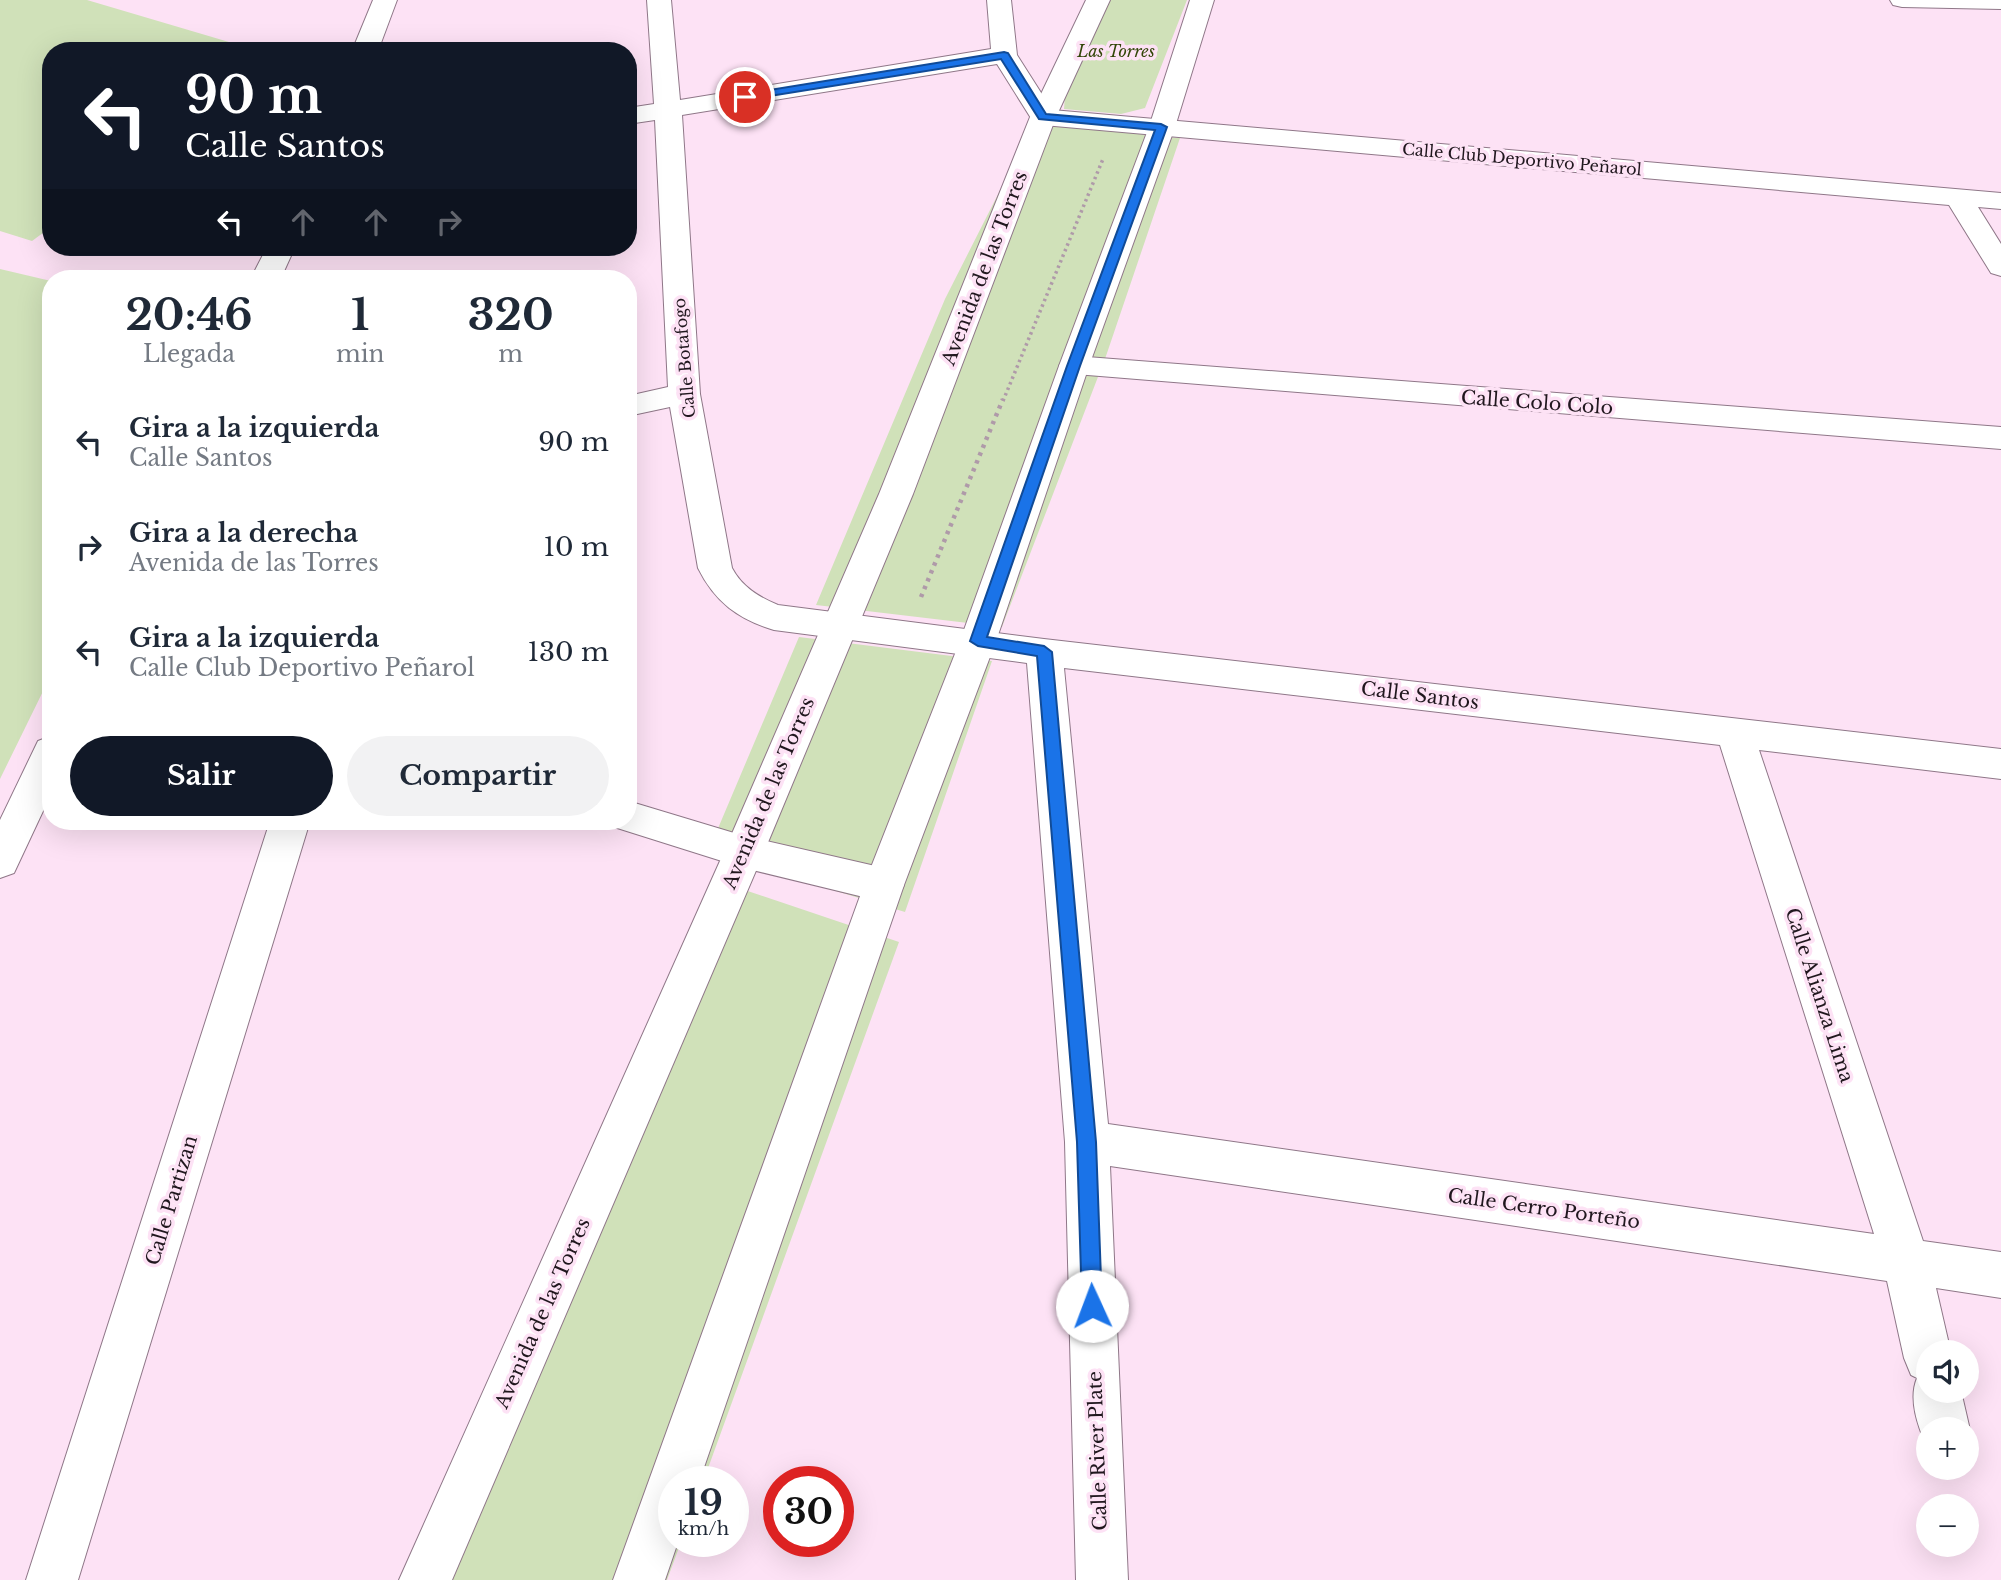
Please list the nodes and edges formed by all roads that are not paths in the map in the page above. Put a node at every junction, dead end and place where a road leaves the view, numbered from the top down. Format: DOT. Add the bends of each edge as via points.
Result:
graph roads {
  1 [pos="385,0"];
  2 [pos="659,0"];
  3 [pos="999,0"];
  4 [pos="1098,0"];
  5 [pos="1202,0"];
  6 [pos="1902,0"];
  7 [pos="2001,2"];
  8 [pos="369,42"];
  9 [pos="1004,55"];
  10 [pos="668,109"];
  11 [pos="637,114"];
  12 [pos="1043,117"];
  13 [pos="1161,127"];
  14 [pos="1958,197"];
  15 [pos="2001,201"];
  16 [pos="2001,267"];
  17 [pos="1074,366"];
  18 [pos="684,394"];
  19 [pos="637,404"];
  20 [pos="2001,438"];
  21 [pos="840,624"];
  22 [pos="978,641"];
  23 [pos="1044,652"];
  24 [pos="1734,731"];
  25 [pos="2001,764"];
  26 [pos="42,771"];
  27 [pos="637,819"];
  28 [pos="287,830"];
  29 [pos="744,852"];
  30 [pos="0,862"];
  31 [pos="884,885"];
  32 [pos="1087,1142"];
  33 [pos="1906,1260"];
  34 [pos="2001,1275"];
  35 [pos="1924,1340"];
  36 [pos="52,1580"];
  37 [pos="425,1580"];
  38 [pos="639,1580"];
  39 [pos="1102,1580"];
  1 -- 8 [label="street"];
  2 -- 10 [label="street, Calle Botafogo"];
  3 -- 9 [label="street"];
  4 -- 12 [label="street, Avenida de las Torres"];
  5 -- 13 [label="street"];
  6 -- 7 [label="street"];
  9 -- 10 [label="street"];
  9 -- 12 [label="street"];
  10 -- 11 [label="street"];
  10 -- 18 [label="street, Calle Botafogo"];
  12 -- 13 [label="street, Calle Club Deportivo Peñarol"];
  12 -- 21 [label="street, Avenida de las Torres"];
  13 -- 14 [label="street, Calle Club Deportivo Peñarol"];
  13 -- 17 [label="street"];
  14 -- 15 [label="street, Calle Club Deportivo Peñarol"];
  14 -- 16 [label="street"];
  17 -- 20 [label="street, Calle Colo Colo"];
  17 -- 22 [label="street"];
  18 -- 19 [label="street"];
  18 -- 21 [label="street, Calle Botafogo" via="720,581 757,611"];
  21 -- 22 [label="street, Calle Santos"];
  21 -- 29 [label="street, Avenida de las Torres"];
  22 -- 23 [label="street, Calle Santos"];
  22 -- 31 [label="street"];
  23 -- 24 [label="street, Calle Santos"];
  23 -- 32 [label="street, Calle River Plate"];
  24 -- 25 [label="street, Calle Santos"];
  24 -- 33 [label="street, Calle Alianza Lima"];
  26 -- 30 [label="street"];
  27 -- 29 [label="street"];
  28 -- 36 [label="street, Calle Partizan"];
  29 -- 31 [label="street"];
  29 -- 37 [label="street, Avenida de las Torres"];
  31 -- 38 [label="street"];
  32 -- 33 [label="street, Calle Cerro Porteño"];
  32 -- 39 [label="street, Calle River Plate"];
  33 -- 34 [label="street, Calle Cerro Porteño"];
  33 -- 35 [label="street, Calle Alianza Lima"];
}
